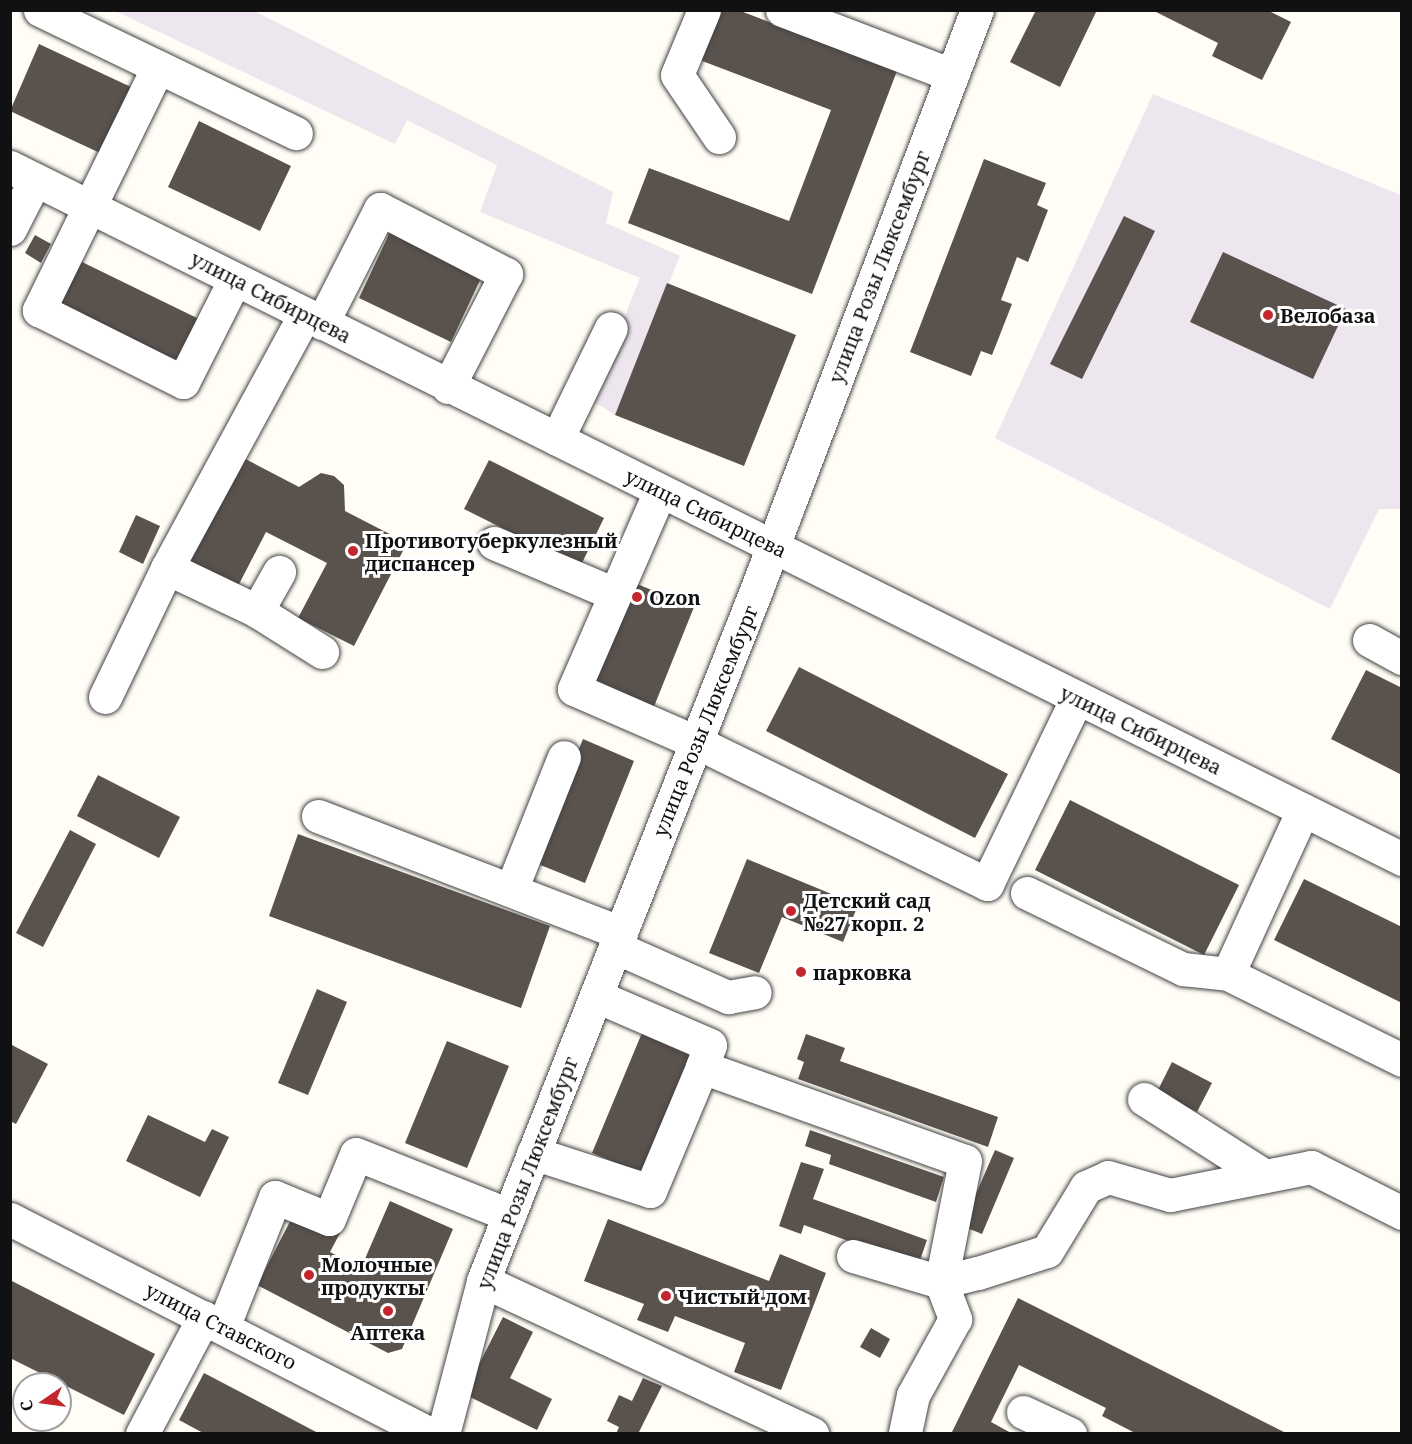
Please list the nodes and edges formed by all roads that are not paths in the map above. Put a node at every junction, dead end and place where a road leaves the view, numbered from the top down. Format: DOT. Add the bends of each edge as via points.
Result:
graph roads {
  1 [pos="40,10"];
  2 [pos="704,10"];
  3 [pos="782,10"];
  4 [pos="977,10"];
  5 [pos="158,67"];
  6 [pos="952,75"];
  7 [pos="296,133"];
  8 [pos="720,137"];
  9 [pos="23,173"];
  10 [pos="89,207"];
  11 [pos="10,229"];
  12 [pos="235,279"];
  13 [pos="314,318"];
  14 [pos="610,328"];
  15 [pos="448,387"];
  16 [pos="557,439"];
  17 [pos="660,491"];
  18 [pos="494,543"];
  19 [pos="773,547"];
  20 [pos="167,568"];
  21 [pos="279,572"];
  22 [pos="615,594"];
  23 [pos="257,611"];
  24 [pos="1369,640"];
  25 [pos="322,652"];
  26 [pos="1401,658"];
  27 [pos="105,697"];
  28 [pos="1077,698"];
  29 [pos="696,742"];
  30 [pos="564,758"];
  31 [pos="1303,810"];
  32 [pos="318,816"];
  33 [pos="1401,859"];
  34 [pos="511,891"];
  35 [pos="1027,893"];
  36 [pos="618,940"];
  37 [pos="1228,974"];
  38 [pos="755,992"];
  39 [pos="596,996"];
  40 [pos="1401,1060"];
  41 [pos="702,1067"];
  42 [pos="1144,1100"];
  43 [pos="533,1154"];
  44 [pos="1265,1176"];
  45 [pos="1401,1213"];
  46 [pos="509,1215"];
  47 [pos="10,1219"];
  48 [pos="853,1256"];
  49 [pos="483,1281"];
  50 [pos="941,1282"];
  51 [pos="213,1322"];
  52 [pos="1023,1412"];
  53 [pos="142,1434"];
  54 [pos="431,1434"];
  55 [pos="443,1434"];
  56 [pos="812,1434"];
  57 [pos="905,1434"];
  58 [pos="1070,1434"];
  1 -- 5 [label="street"];
  2 -- 8 [label="street" via="677,75"];
  3 -- 6 [label="street"];
  4 -- 6 [label="street, улица Розы Люксембург"];
  5 -- 7 [label="street"];
  5 -- 10 [label="street"];
  6 -- 19 [label="street, улица Розы Люксембург"];
  9 -- 10 [label="street, улица Сибирцева"];
  9 -- 11 [label="street"];
  10 -- 12 [label="street, улица Сибирцева"];
  10 -- 12 [label="street" via="39,310 183,382"];
  12 -- 13 [label="street, улица Сибирцева"];
  13 -- 15 [label="street, улица Сибирцева"];
  13 -- 15 [label="street" via="380,209 506,274"];
  13 -- 20 [label="street"];
  14 -- 16 [label="street"];
  15 -- 16 [label="street, улица Сибирцева"];
  16 -- 17 [label="street, улица Сибирцева"];
  17 -- 19 [label="street, улица Сибирцева"];
  17 -- 22 [label="street"];
  18 -- 22 [label="street"];
  19 -- 28 [label="street, улица Сибирцева"];
  19 -- 29 [label="street, улица Розы Люксембург"];
  20 -- 23 [label="street"];
  20 -- 27 [label="street"];
  21 -- 23 [label="street"];
  22 -- 29 [label="street" via="574,690"];
  23 -- 25 [label="street"];
  24 -- 26 [label="street"];
  28 -- 29 [label="street" via="987,884"];
  28 -- 31 [label="street, улица Сибирцева"];
  29 -- 36 [label="street, улица Розы Люксембург"];
  30 -- 34 [label="street"];
  31 -- 33 [label="street, улица Сибирцева"];
  31 -- 37 [label="street"];
  32 -- 34 [label="street"];
  34 -- 36 [label="street"];
  35 -- 37 [label="street" via="1183,969"];
  36 -- 38 [label="street" via="728,996"];
  36 -- 39 [label="street, улица Розы Люксембург"];
  37 -- 40 [label="street"];
  39 -- 41 [label="street" via="710,1045"];
  39 -- 43 [label="street, улица Розы Люксембург"];
  41 -- 43 [label="street" via="650,1191"];
  41 -- 50 [label="street" via="965,1161"];
  42 -- 44 [label="street"];
  43 -- 46 [label="street, улица Розы Люксембург"];
  44 -- 45 [label="street" via="1311,1167"];
  44 -- 50 [label="street" via="1170,1195 1108,1177 1086,1187 1047,1251"];
  46 -- 49 [label="street, улица Розы Люксембург"];
  46 -- 51 [label="street" via="356,1154 329,1219 275,1197"];
  47 -- 51 [label="street, улица Ставского"];
  48 -- 50 [label="street"];
  49 -- 55 [label="street, улица Розы Люксембург"];
  49 -- 56 [label="street"];
  50 -- 57 [label="street" via="955,1319 913,1395"];
  51 -- 53 [label="street"];
  51 -- 54 [label="street, улица Ставского"];
  52 -- 58 [label="street"];
}
